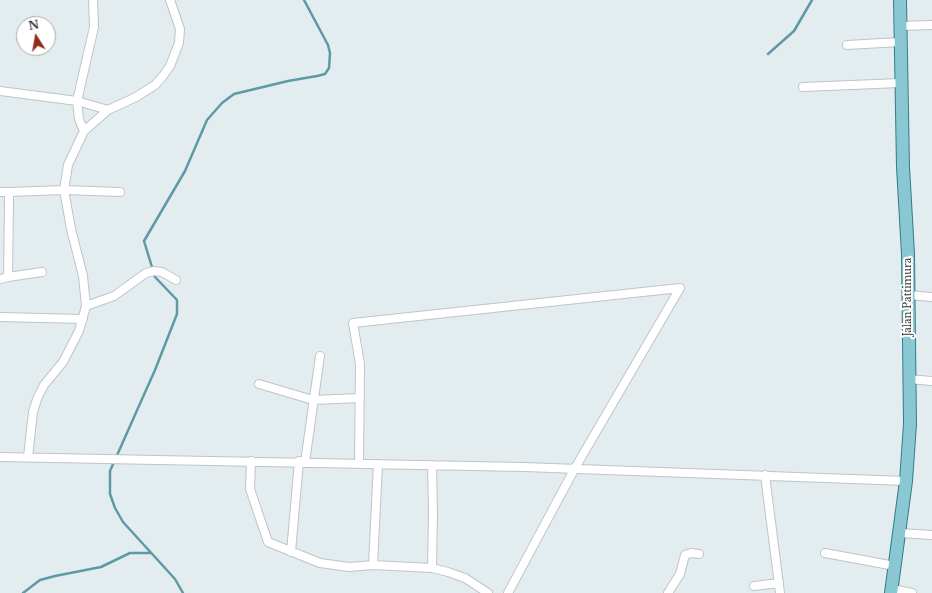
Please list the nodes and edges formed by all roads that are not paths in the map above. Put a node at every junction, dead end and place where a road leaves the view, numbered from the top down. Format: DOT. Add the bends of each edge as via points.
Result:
graph roads {
  1 [pos="93,0"];
  2 [pos="170,0"];
  3 [pos="900,0"];
  4 [pos="932,25"];
  5 [pos="900,26"];
  6 [pos="900,42"];
  7 [pos="847,45"];
  8 [pos="900,83"];
  9 [pos="803,86"];
  10 [pos="0,91"];
  11 [pos="77,101"];
  12 [pos="108,110"];
  13 [pos="84,131"];
  14 [pos="64,190"];
  15 [pos="0,192"];
  16 [pos="9,192"];
  17 [pos="120,192"];
  18 [pos="42,272"];
  19 [pos="4,278"];
  20 [pos="176,280"];
  21 [pos="908,295"];
  22 [pos="932,297"];
  23 [pos="86,306"];
  24 [pos="0,317"];
  25 [pos="83,319"];
  26 [pos="320,356"];
  27 [pos="908,379"];
  28 [pos="932,381"];
  29 [pos="259,384"];
  30 [pos="360,398"];
  31 [pos="313,400"];
  32 [pos="0,457"];
  33 [pos="28,457"];
  34 [pos="251,461"];
  35 [pos="302,462"];
  36 [pos="359,463"];
  37 [pos="378,464"];
  38 [pos="432,465"];
  39 [pos="575,468"];
  40 [pos="765,475"];
  41 [pos="906,481"];
  42 [pos="900,533"];
  43 [pos="932,535"];
  44 [pos="292,552"];
  45 [pos="825,553"];
  46 [pos="699,554"];
  47 [pos="373,565"];
  48 [pos="895,566"];
  49 [pos="432,568"];
  50 [pos="779,583"];
  51 [pos="754,586"];
  52 [pos="891,591"];
  53 [pos="488,593"];
  54 [pos="508,593"];
  55 [pos="668,593"];
  56 [pos="780,593"];
  57 [pos="912,593"];
  1 -- 11 [label="street" via="94,27"];
  2 -- 12 [label="street" via="180,29 179,43 170,66 155,85"];
  3 -- 5 [label="main road, Jalan Pattimura"];
  4 -- 5 [label="street"];
  5 -- 6 [label="main road, Jalan Pattimura"];
  6 -- 7 [label="street"];
  6 -- 8 [label="main road, Jalan Pattimura"];
  8 -- 9 [label="street"];
  8 -- 21 [label="main road, Jalan Pattimura"];
  10 -- 11 [label="street"];
  11 -- 12 [label="street"];
  11 -- 13 [label="street" via="78,118"];
  12 -- 13 [label="street"];
  13 -- 14 [label="street" via="68,165"];
  14 -- 16 [label="street"];
  14 -- 17 [label="street"];
  14 -- 23 [label="street" via="83,276"];
  15 -- 16 [label="street"];
  16 -- 19 [label="street"];
  18 -- 19 [label="street"];
  20 -- 23 [label="street" via="162,272 146,273 114,296"];
  21 -- 22 [label="street"];
  21 -- 27 [label="main road, Jalan Pattimura"];
  23 -- 25 [label="street"];
  24 -- 25 [label="street"];
  25 -- 33 [label="street" via="63,362 44,385 37,399"];
  26 -- 31 [label="street"];
  27 -- 28 [label="street"];
  27 -- 41 [label="main road, Jalan Pattimura" via="910,424"];
  29 -- 31 [label="street"];
  30 -- 31 [label="street"];
  30 -- 36 [label="street"];
  30 -- 39 [label="street" via="360,364 353,323 680,288"];
  31 -- 35 [label="street"];
  32 -- 33 [label="street"];
  33 -- 34 [label="street"];
  34 -- 35 [label="street"];
  34 -- 44 [label="street" via="250,489 266,540 273,546"];
  35 -- 36 [label="street"];
  35 -- 44 [label="street"];
  36 -- 37 [label="street"];
  37 -- 38 [label="street"];
  37 -- 47 [label="street"];
  38 -- 39 [label="street"];
  38 -- 49 [label="street"];
  39 -- 40 [label="street"];
  39 -- 54 [label="street"];
  40 -- 41 [label="street"];
  40 -- 50 [label="street"];
  41 -- 42 [label="main road, Jalan Pattimura"];
  42 -- 43 [label="street"];
  42 -- 48 [label="main road, Jalan Pattimura"];
  44 -- 47 [label="street" via="320,563 340,567"];
  45 -- 48 [label="street"];
  46 -- 55 [label="street" via="685,555 680,574"];
  47 -- 49 [label="street"];
  48 -- 52 [label="main road, Jalan Pattimura"];
  49 -- 53 [label="street" via="465,578"];
  50 -- 51 [label="street"];
  50 -- 56 [label="street"];
  52 -- 57 [label="street"];
}
